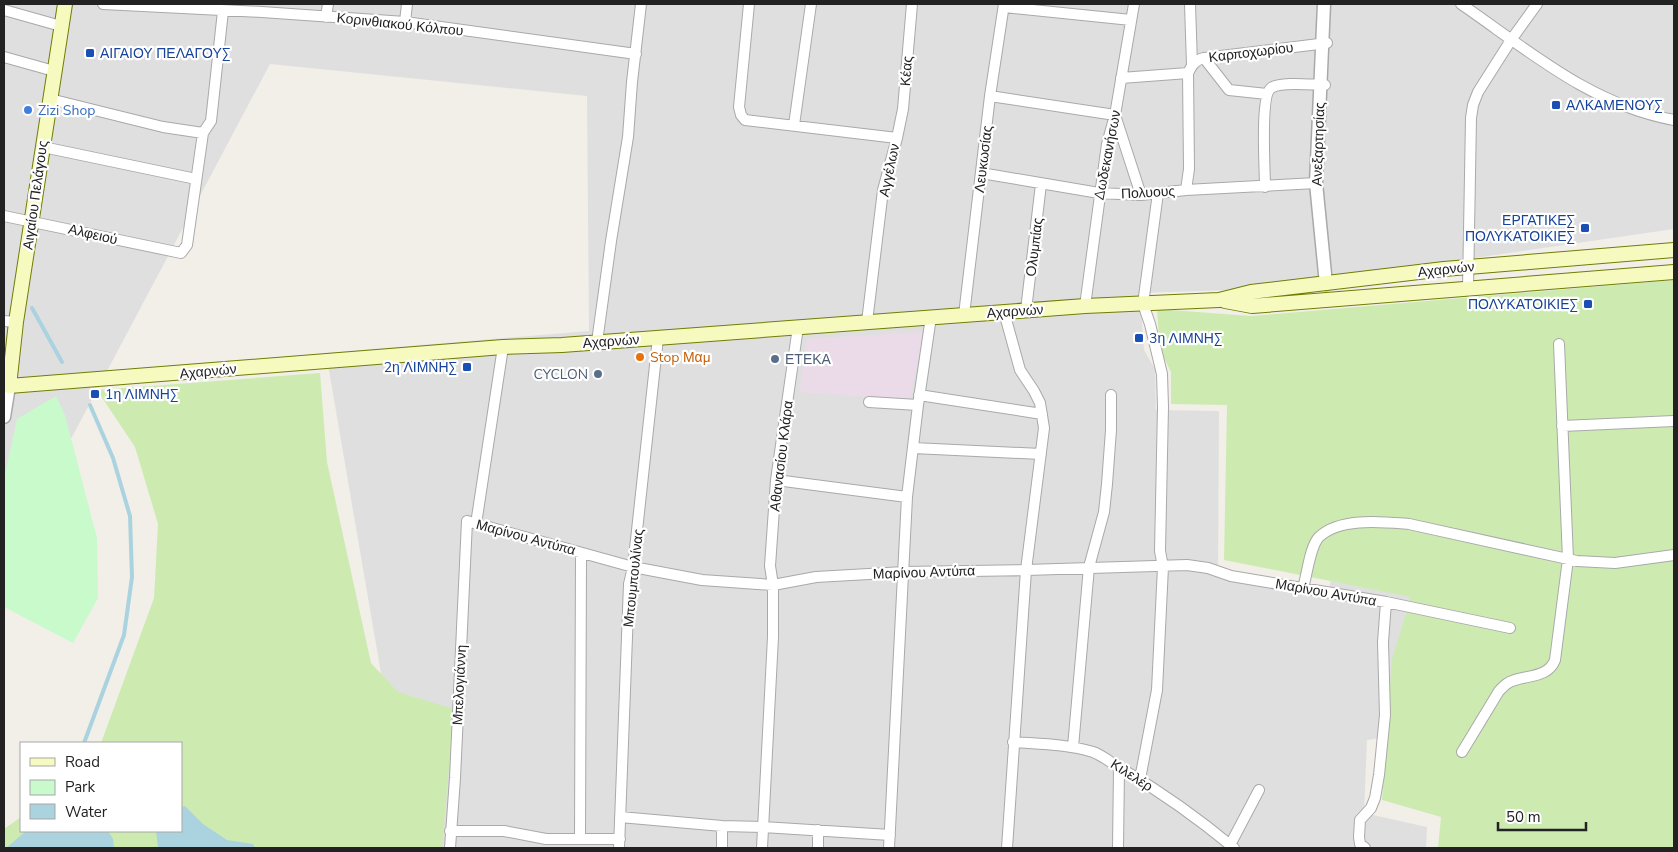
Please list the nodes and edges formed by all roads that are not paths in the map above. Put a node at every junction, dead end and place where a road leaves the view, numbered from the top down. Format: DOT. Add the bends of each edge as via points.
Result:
graph roads {
  1 [pos="65,4"];
  2 [pos="103,4"];
  3 [pos="123,4"];
  4 [pos="328,4"];
  5 [pos="407,4"];
  6 [pos="641,4"];
  7 [pos="749,4"];
  8 [pos="811,4"];
  9 [pos="912,4"];
  10 [pos="1134,4"];
  11 [pos="1190,4"];
  12 [pos="1324,4"];
  13 [pos="1460,4"];
  14 [pos="1538,4"];
  15 [pos="1004,6"];
  16 [pos="263,8"];
  17 [pos="4,10"];
  18 [pos="223,11"];
  19 [pos="326,17"];
  20 [pos="1131,20"];
  21 [pos="405,22"];
  22 [pos="61,26"];
  23 [pos="1511,40"];
  24 [pos="1324,44"];
  25 [pos="636,54"];
  26 [pos="4,57"];
  27 [pos="1204,58"];
  28 [pos="1190,69"];
  29 [pos="54,71"];
  30 [pos="1121,78"];
  31 [pos="1322,85"];
  32 [pos="1267,94"];
  33 [pos="990,96"];
  34 [pos="50,99"];
  35 [pos="1115,115"];
  36 [pos="1674,120"];
  37 [pos="794,125"];
  38 [pos="203,133"];
  39 [pos="898,138"];
  40 [pos="42,147"];
  41 [pos="981,173"];
  42 [pos="196,179"];
  43 [pos="1316,183"];
  44 [pos="1041,184"];
  45 [pos="1265,187"];
  46 [pos="1186,190"];
  47 [pos="1100,193"];
  48 [pos="1158,193"];
  49 [pos="1141,195"];
  50 [pos="4,216"];
  51 [pos="32,221"];
  52 [pos="1674,250"];
  53 [pos="1468,266"];
  54 [pos="1674,272"];
  55 [pos="1326,284"];
  56 [pos="1468,288"];
  57 [pos="1219,300"];
  58 [pos="1143,304"];
  59 [pos="1085,306"];
  60 [pos="1026,310"];
  61 [pos="1004,312"];
  62 [pos="964,315"];
  63 [pos="931,317"];
  64 [pos="10,322"];
  65 [pos="867,322"];
  66 [pos="798,327"];
  67 [pos="658,338"];
  68 [pos="597,342"];
  69 [pos="1559,344"];
  70 [pos="503,348"];
  71 [pos="5,390"];
  72 [pos="1112,395"];
  73 [pos="918,400"];
  74 [pos="868,402"];
  75 [pos="1042,414"];
  76 [pos="4,417"];
  77 [pos="1674,421"];
  78 [pos="1562,426"];
  79 [pos="913,448"];
  80 [pos="1041,454"];
  81 [pos="776,480"];
  82 [pos="907,497"];
  83 [pos="471,523"];
  84 [pos="581,553"];
  85 [pos="1674,556"];
  86 [pos="1568,559"];
  87 [pos="1163,566"];
  88 [pos="633,567"];
  89 [pos="1089,567"];
  90 [pos="1026,570"];
  91 [pos="904,572"];
  92 [pos="773,585"];
  93 [pos="1304,588"];
  94 [pos="1386,602"];
  95 [pos="1510,628"];
  96 [pos="1013,742"];
  97 [pos="1073,747"];
  98 [pos="1462,752"];
  99 [pos="1119,768"];
  100 [pos="1140,779"];
  101 [pos="1259,790"];
  102 [pos="620,817"];
  103 [pos="722,826"];
  104 [pos="763,827"];
  105 [pos="818,830"];
  106 [pos="450,831"];
  107 [pos="890,835"];
  108 [pos="580,839"];
  109 [pos="619,844"];
  110 [pos="1232,846"];
  111 [pos="450,848"];
  112 [pos="722,848"];
  113 [pos="762,848"];
  114 [pos="818,848"];
  115 [pos="889,848"];
  116 [pos="1007,848"];
  117 [pos="1118,848"];
  118 [pos="1365,848"];
  1 -- 22 [label="main road, Αιγαίου Πελάγους"];
  2 -- 3 [label="street, Κορινθιακού Κόλπου"];
  3 -- 18 [label="street, Κορινθιακού Κόλπου"];
  4 -- 19 [label="street"];
  5 -- 21 [label="street"];
  6 -- 25 [label="street"];
  7 -- 37 [label="street, Αγγέλων" via="739,107 741,115 745,120"];
  8 -- 37 [label="street"];
  9 -- 39 [label="street, Κέας"];
  10 -- 20 [label="street, Δωδεκανήσων"];
  11 -- 28 [label="street"];
  12 -- 24 [label="street, Ανεξαρτησίας"];
  13 -- 23 [label="street"];
  14 -- 23 [label="street"];
  15 -- 20 [label="street"];
  15 -- 33 [label="street, Λευκωσίας"];
  16 -- 18 [label="street, Κορινθιακού Κόλπου"];
  16 -- 19 [label="street, Κορινθιακού Κόλπου"];
  17 -- 22 [label="street"];
  18 -- 38 [label="street" via="211,121"];
  19 -- 21 [label="street, Κορινθιακού Κόλπου"];
  20 -- 30 [label="street, Δωδεκανήσων"];
  21 -- 25 [label="street, Κορινθιακού Κόλπου"];
  22 -- 29 [label="main road, Αιγαίου Πελάγους"];
  23 -- 36 [label="street" via="1576,83 1614,102"];
  23 -- 53 [label="street" via="1472,105"];
  24 -- 27 [label="street, Καρποχωρίου"];
  24 -- 31 [label="street, Ανεξαρτησίας"];
  25 -- 68 [label="street" via="628,137"];
  26 -- 29 [label="street"];
  27 -- 28 [label="street, Καρποχωρίου" via="1197,60"];
  27 -- 32 [label="street" via="1229,90"];
  28 -- 30 [label="street, Καρποχωρίου"];
  28 -- 46 [label="street"];
  29 -- 34 [label="main road, Αιγαίου Πελάγους"];
  30 -- 35 [label="street, Δωδεκανήσων"];
  31 -- 32 [label="street" via="1280,85"];
  31 -- 43 [label="street, Ανεξαρτησίας"];
  32 -- 45 [label="street" via="1264,109"];
  33 -- 35 [label="street"];
  33 -- 41 [label="street, Λευκωσίας"];
  34 -- 38 [label="street" via="163,127"];
  34 -- 40 [label="main road, Αιγαίου Πελάγους"];
  35 -- 47 [label="street, Δωδεκανήσων"];
  35 -- 49 [label="street"];
  37 -- 39 [label="street, Αγγέλων"];
  38 -- 42 [label="street"];
  39 -- 65 [label="street, Αγγέλων" via="883,190"];
  40 -- 42 [label="street"];
  40 -- 51 [label="main road, Αιγαίου Πελάγους"];
  41 -- 44 [label="street, Πολυους"];
  41 -- 62 [label="street, Λευκωσίας"];
  42 -- 51 [label="street, Αλφειού" via="187,245 182,253"];
  43 -- 45 [label="street, Πολυους"];
  43 -- 55 [label="street, Ανεξαρτησίας"];
  44 -- 47 [label="street, Πολυους"];
  44 -- 60 [label="street, Ολυμπίας"];
  45 -- 46 [label="street, Πολυους"];
  46 -- 48 [label="street, Πολυους"];
  47 -- 49 [label="street, Πολυους"];
  47 -- 59 [label="street, Δωδεκανήσων"];
  48 -- 49 [label="street, Πολυους"];
  48 -- 58 [label="street"];
  50 -- 51 [label="street, Αλφειού"];
  51 -- 64 [label="main road, Αιγαίου Πελάγους"];
  52 -- 53 [label="main road, Αχαρνών"];
  53 -- 55 [label="main road, Αχαρνών"];
  53 -- 56 [label="street"];
  54 -- 56 [label="main road, Αχαρνών"];
  55 -- 57 [label="main road, Αχαρνών" via="1251,292"];
  56 -- 57 [label="main road, Αχαρνών" via="1252,306"];
  57 -- 58 [label="main road, Αχαρνών"];
  58 -- 59 [label="main road, Αχαρνών"];
  58 -- 87 [label="street" via="1162,374 1160,551"];
  59 -- 60 [label="main road, Αχαρνών"];
  60 -- 61 [label="main road, Αχαρνών"];
  61 -- 62 [label="main road, Αχαρνών"];
  61 -- 75 [label="street" via="1020,370 1034,391"];
  62 -- 63 [label="main road, Αχαρνών"];
  63 -- 65 [label="main road, Αχαρνών"];
  63 -- 73 [label="street"];
  64 -- 71 [label="main road, Αιγαίου Πελάγους"];
  65 -- 66 [label="main road, Αχαρνών"];
  66 -- 67 [label="main road, Αχαρνών"];
  66 -- 81 [label="street, Αθανασίου Κλάρα"];
  67 -- 68 [label="main road, Αχαρνών"];
  67 -- 88 [label="street, Μπουμπουλίνας"];
  68 -- 70 [label="main road, Αχαρνών"];
  69 -- 78 [label="street"];
  70 -- 71 [label="main road, Αχαρνών"];
  70 -- 83 [label="street, Μπελογιάννη"];
  71 -- 76 [label="street, Αιγαίου Πελάγους" via="8,400"];
  72 -- 89 [label="street" via="1104,512"];
  73 -- 74 [label="street"];
  73 -- 75 [label="street"];
  73 -- 79 [label="street"];
  75 -- 80 [label="street"];
  77 -- 78 [label="street"];
  78 -- 86 [label="street"];
  79 -- 80 [label="street"];
  79 -- 82 [label="street"];
  80 -- 90 [label="street"];
  81 -- 82 [label="street"];
  81 -- 92 [label="street, Αθανασίου Κλάρα" via="770,566"];
  82 -- 91 [label="street"];
  83 -- 84 [label="street, Μαρίνου Αντύπα"];
  83 -- 106 [label="street, Μπελογιάννη"];
  84 -- 88 [label="street, Μαρίνου Αντύπα"];
  84 -- 108 [label="street"];
  85 -- 86 [label="street" via="1615,563"];
  86 -- 93 [label="street" via="1409,524 1360,522 1342,525 1319,538 1313,548"];
  86 -- 98 [label="street" via="1552,667 1506,684"];
  87 -- 89 [label="street, Μαρίνου Αντύπα"];
  87 -- 93 [label="street, Μαρίνου Αντύπα" via="1200,566 1231,576"];
  87 -- 100 [label="street" via="1157,690"];
  88 -- 92 [label="street, Μαρίνου Αντύπα" via="702,580"];
  88 -- 102 [label="street, Μπουμπουλίνας" via="629,584"];
  89 -- 90 [label="street, Μαρίνου Αντύπα"];
  89 -- 97 [label="street"];
  90 -- 91 [label="street, Μαρίνου Αντύπα"];
  90 -- 96 [label="street"];
  91 -- 92 [label="street, Μαρίνου Αντύπα" via="816,577"];
  91 -- 107 [label="street"];
  92 -- 104 [label="street, Αθανασίου Κλάρα"];
  93 -- 94 [label="street, Μαρίνου Αντύπα"];
  94 -- 95 [label="street, Μαρίνου Αντύπα"];
  94 -- 118 [label="street" via="1383,642 1385,715 1380,775 1375,798 1360,820 1360,844"];
  96 -- 97 [label="street, Κιλελέρ"];
  96 -- 116 [label="street"];
  97 -- 99 [label="street, Κιλελέρ" via="1094,752"];
  99 -- 100 [label="street, Κιλελέρ"];
  99 -- 117 [label="street"];
  100 -- 110 [label="street, Κιλελέρ"];
  101 -- 110 [label="street"];
  102 -- 103 [label="street"];
  102 -- 109 [label="street, Μπουμπουλίνας"];
  103 -- 104 [label="street"];
  103 -- 112 [label="street"];
  104 -- 105 [label="street"];
  104 -- 113 [label="street, Αθανασίου Κλάρα"];
  105 -- 107 [label="street"];
  105 -- 114 [label="street"];
  106 -- 108 [label="street"];
  106 -- 111 [label="street, Μπελογιάννη"];
  107 -- 115 [label="street"];
  108 -- 109 [label="street"];
}
